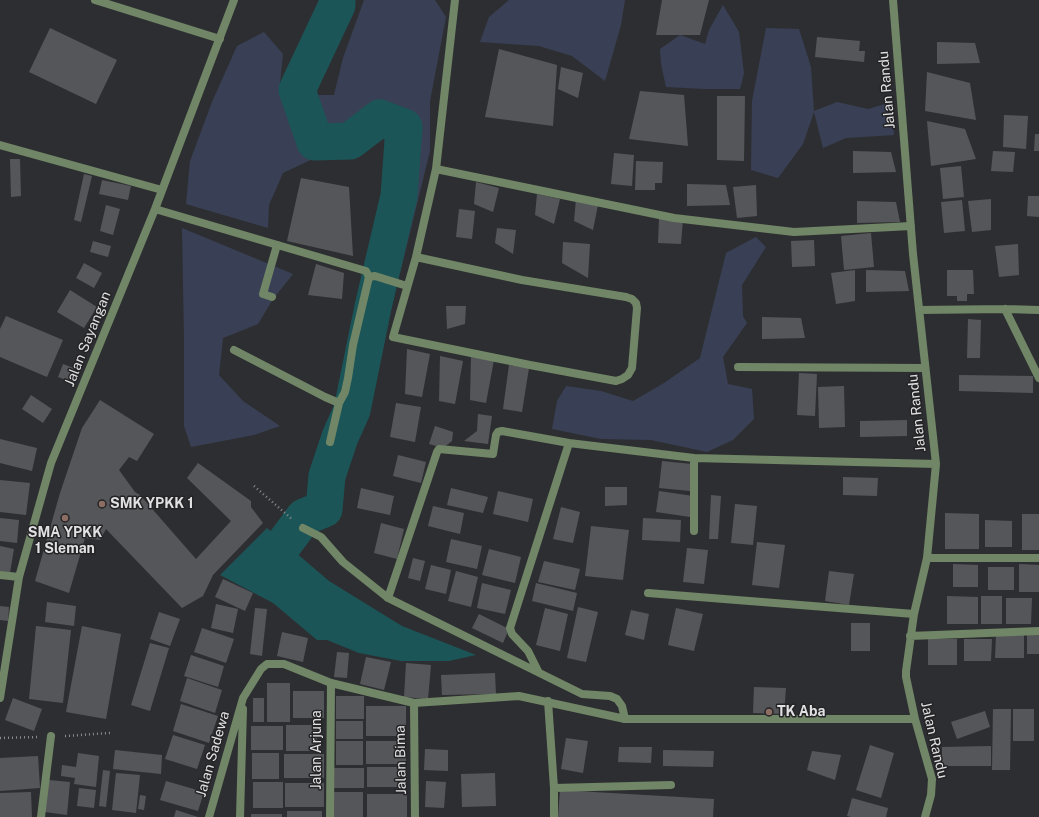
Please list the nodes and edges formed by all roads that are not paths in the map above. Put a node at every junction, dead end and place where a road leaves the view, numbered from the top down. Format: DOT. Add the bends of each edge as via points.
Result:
graph roads {
  1 [pos="96,0"];
  2 [pos="234,0"];
  3 [pos="455,0"];
  4 [pos="893,0"];
  5 [pos="220,39"];
  6 [pos="0,145"];
  7 [pos="436,169"];
  8 [pos="162,190"];
  9 [pos="155,209"];
  10 [pos="911,226"];
  11 [pos="277,245"];
  12 [pos="416,257"];
  13 [pos="372,277"];
  14 [pos="407,286"];
  15 [pos="272,297"];
  16 [pos="1005,309"];
  17 [pos="919,310"];
  18 [pos="1039,310"];
  19 [pos="234,350"];
  20 [pos="738,367"];
  21 [pos="925,368"];
  22 [pos="1039,378"];
  23 [pos="339,403"];
  24 [pos="330,442"];
  25 [pos="569,443"];
  26 [pos="694,458"];
  27 [pos="936,464"];
  28 [pos="303,528"];
  29 [pos="694,531"];
  30 [pos="927,558"];
  31 [pos="1039,558"];
  32 [pos="0,574"];
  33 [pos="19,577"];
  34 [pos="648,593"];
  35 [pos="388,598"];
  36 [pos="914,614"];
  37 [pos="1039,631"];
  38 [pos="910,636"];
  39 [pos="538,671"];
  40 [pos="331,684"];
  41 [pos="0,698"];
  42 [pos="243,698"];
  43 [pos="414,702"];
  44 [pos="548,702"];
  45 [pos="915,718"];
  46 [pos="625,719"];
  47 [pos="51,736"];
  48 [pos="671,785"];
  49 [pos="554,788"];
  50 [pos="41,817"];
  51 [pos="209,817"];
  52 [pos="240,817"];
  53 [pos="330,817"];
  54 [pos="415,817"];
  55 [pos="554,817"];
  56 [pos="925,817"];
  1 -- 5 [label="street"];
  2 -- 5 [label="street, Jalan Sayangan"];
  3 -- 7 [label="street"];
  4 -- 10 [label="street, Jalan Randu"];
  5 -- 8 [label="street, Jalan Sayangan"];
  6 -- 8 [label="street"];
  7 -- 10 [label="street" via="674,218 794,232"];
  7 -- 12 [label="street"];
  8 -- 9 [label="street, Jalan Sayangan"];
  9 -- 11 [label="street"];
  9 -- 33 [label="street, Jalan Sayangan" via="51,463"];
  10 -- 17 [label="street, Jalan Randu"];
  11 -- 13 [label="street" via="366,271"];
  11 -- 15 [label="street" via="263,294"];
  12 -- 14 [label="street"];
  12 -- 14 [label="street" via="522,280 632,299 637,308 632,368 628,375 616,381 393,337"];
  13 -- 14 [label="street"];
  13 -- 23 [label="street" via="353,345 345,392"];
  16 -- 17 [label="street"];
  16 -- 18 [label="street"];
  16 -- 22 [label="street"];
  17 -- 21 [label="street, Jalan Randu"];
  19 -- 23 [label="street"];
  20 -- 21 [label="street"];
  21 -- 27 [label="street, Jalan Randu"];
  23 -- 24 [label="street"];
  25 -- 26 [label="street"];
  25 -- 35 [label="street" via="502,431 496,435 493,454 440,449"];
  25 -- 39 [label="street" via="510,628 512,634 528,651"];
  26 -- 27 [label="street"];
  26 -- 29 [label="street"];
  27 -- 30 [label="street, Jalan Randu"];
  28 -- 35 [label="street" via="321,537 342,562"];
  30 -- 31 [label="street"];
  30 -- 36 [label="street, Jalan Randu"];
  32 -- 33 [label="street"];
  33 -- 41 [label="street, Jalan Sayangan"];
  34 -- 36 [label="street"];
  35 -- 39 [label="street"];
  36 -- 38 [label="street, Jalan Randu"];
  37 -- 38 [label="street"];
  38 -- 45 [label="street, Jalan Randu" via="906,674"];
  39 -- 46 [label="street" via="582,694 617,699 622,706"];
  40 -- 42 [label="street" via="284,664 267,664 261,669"];
  40 -- 43 [label="street"];
  40 -- 53 [label="street, Jalan Arjuna"];
  42 -- 51 [label="street, Jalan Sadewa"];
  42 -- 52 [label="street"];
  43 -- 44 [label="street" via="519,696"];
  43 -- 54 [label="street, Jalan Bima"];
  44 -- 46 [label="street"];
  44 -- 49 [label="street"];
  45 -- 46 [label="street"];
  45 -- 56 [label="street, Jalan Randu" via="932,779 931,796"];
  47 -- 50 [label="street"];
  48 -- 49 [label="street"];
  49 -- 55 [label="street"];
}
